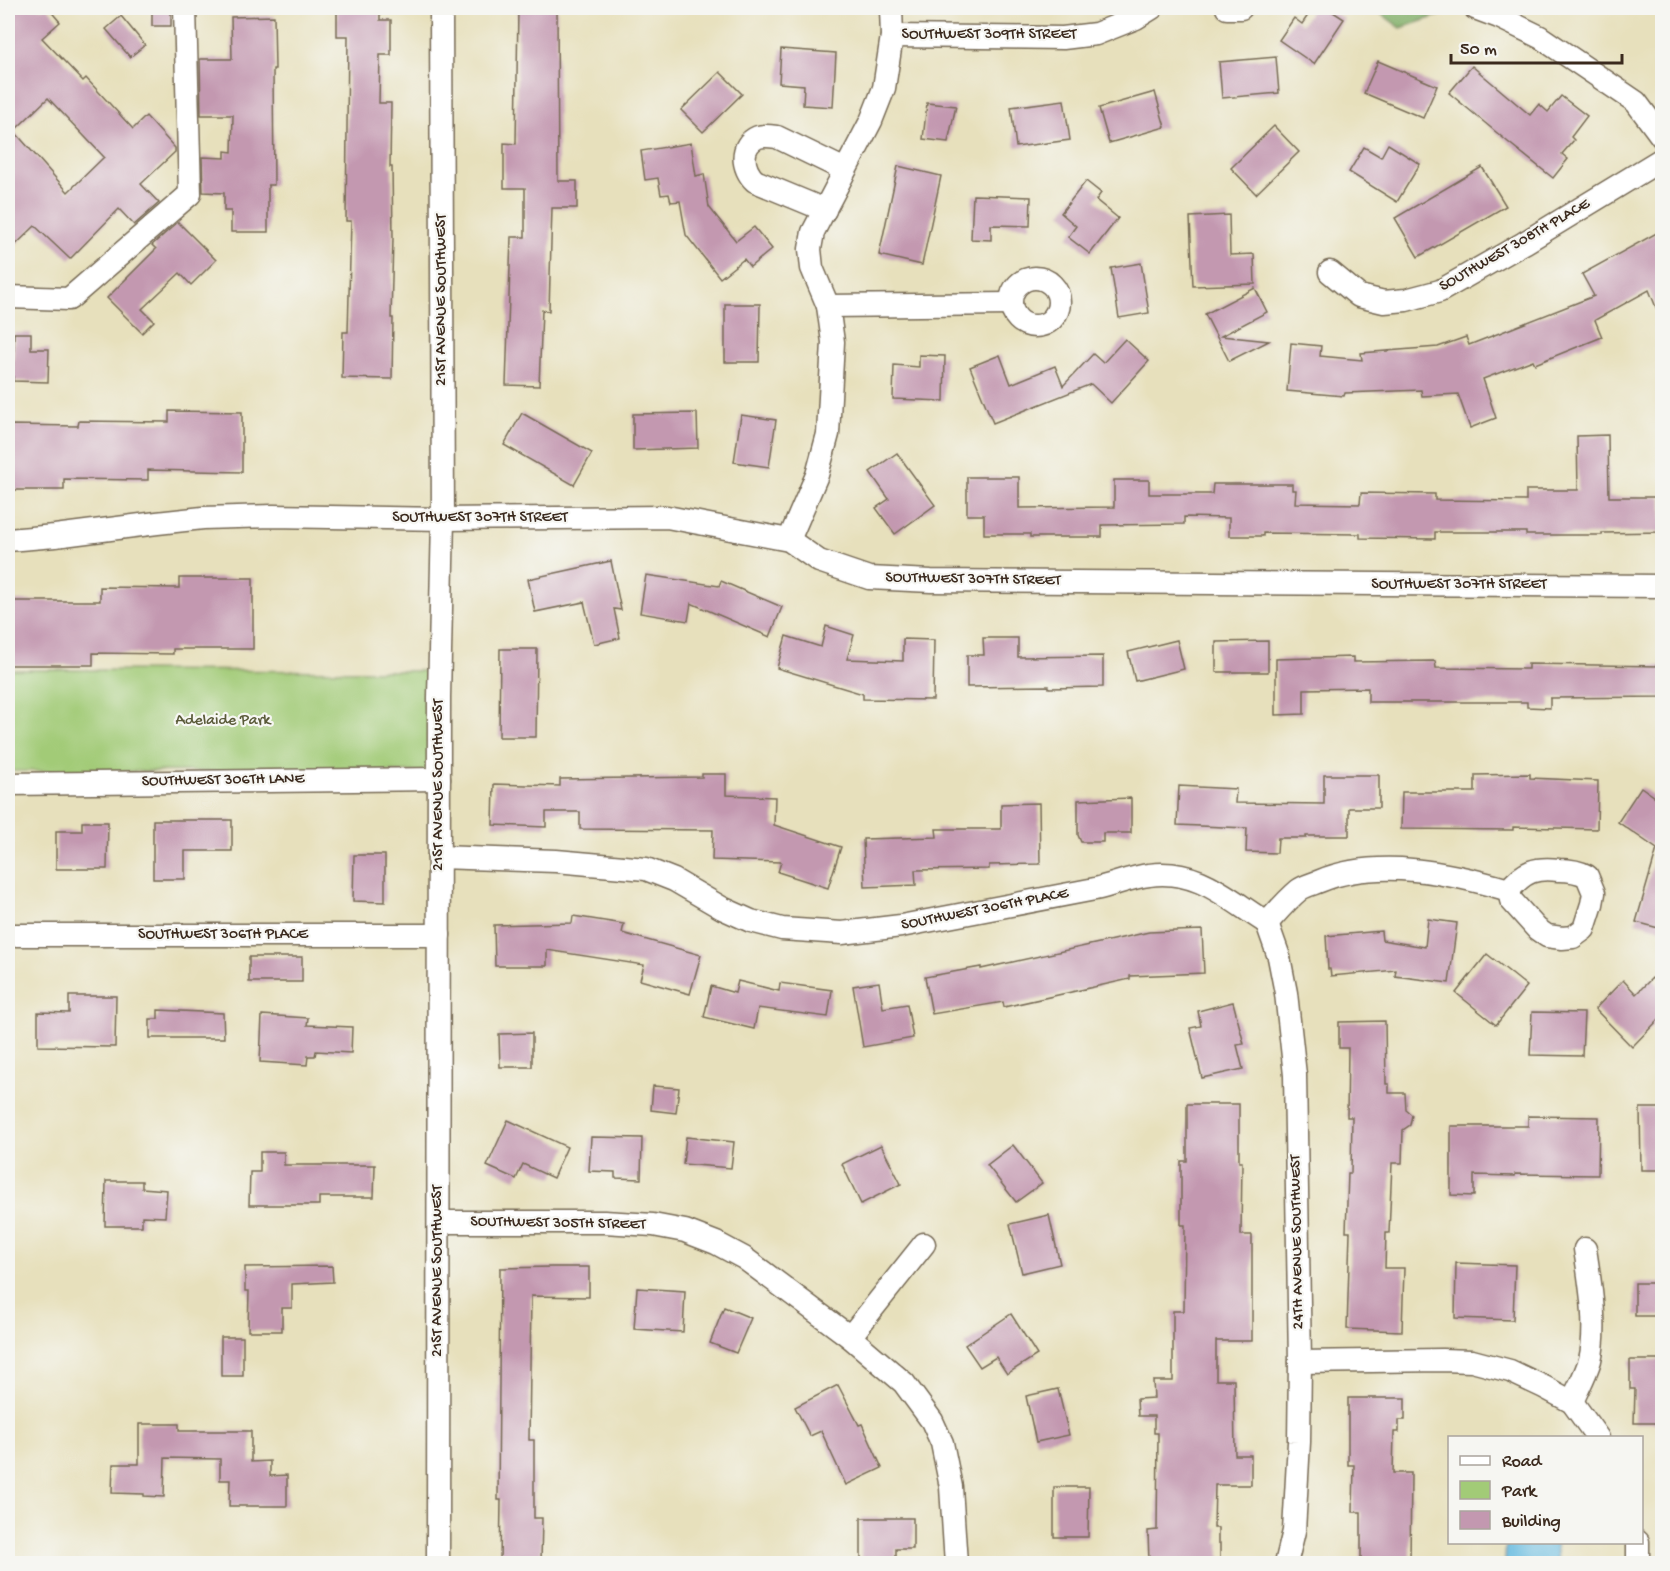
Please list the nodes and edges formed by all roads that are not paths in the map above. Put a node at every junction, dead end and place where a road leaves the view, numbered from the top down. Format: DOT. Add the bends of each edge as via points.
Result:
graph roads {
  1 [pos="184,8"];
  2 [pos="441,8"];
  3 [pos="891,8"];
  4 [pos="1152,8"];
  5 [pos="1227,8"];
  6 [pos="1241,8"];
  7 [pos="1475,8"];
  8 [pos="892,36"];
  9 [pos="1662,137"];
  10 [pos="1662,159"];
  11 [pos="845,170"];
  12 [pos="825,210"];
  13 [pos="1330,272"];
  14 [pos="9,295"];
  15 [pos="1011,304"];
  16 [pos="828,306"];
  17 [pos="443,519"];
  18 [pos="8,540"];
  19 [pos="789,540"];
  20 [pos="1662,586"];
  21 [pos="439,779"];
  22 [pos="8,784"];
  23 [pos="439,857"];
  24 [pos="1509,890"];
  25 [pos="1267,923"];
  26 [pos="8,935"];
  27 [pos="439,935"];
  28 [pos="439,1222"];
  29 [pos="924,1244"];
  30 [pos="1585,1249"];
  31 [pos="850,1337"];
  32 [pos="1300,1362"];
  33 [pos="1572,1402"];
  34 [pos="1598,1436"];
  35 [pos="1638,1544"];
  36 [pos="438,1563"];
  37 [pos="956,1563"];
  38 [pos="1286,1563"];
  39 [pos="1638,1563"];
  1 -- 14 [label="street" via="190,194 69,299"];
  2 -- 17 [label="street, 21ST AVENUE SOUTHWEST"];
  3 -- 8 [label="street"];
  4 -- 8 [label="street, SOUTHWEST 309TH STREET" via="1096,34 1063,38"];
  5 -- 6 [label="street"];
  7 -- 9 [label="street" via="1540,37 1636,102"];
  8 -- 11 [label="street" via="885,88"];
  10 -- 13 [label="street, SOUTHWEST 308TH PLACE" via="1440,291 1384,302 1359,296"];
  11 -- 12 [label="street"];
  11 -- 12 [label="street" via="766,135 756,138 744,153 749,176 755,181"];
  12 -- 16 [label="street" via="813,232 810,249 812,268"];
  15 -- 16 [label="street"];
  16 -- 19 [label="street" via="833,342 828,434 817,476"];
  17 -- 18 [label="street, SOUTHWEST 307TH STREET" via="202,518"];
  17 -- 19 [label="street, SOUTHWEST 307TH STREET" via="667,517"];
  17 -- 21 [label="street, 21ST AVENUE SOUTHWEST"];
  19 -- 20 [label="street, SOUTHWEST 307TH STREET" via="819,561 869,578"];
  21 -- 22 [label="street, SOUTHWEST 306TH LANE"];
  21 -- 23 [label="street, 21ST AVENUE SOUTHWEST"];
  23 -- 25 [label="street, SOUTHWEST 306TH PLACE" via="646,869 722,908 782,930 842,933 901,926 1165,873 1203,882"];
  23 -- 27 [label="street, 21ST AVENUE SOUTHWEST"];
  24 -- 25 [label="street" via="1433,872 1364,870 1331,876 1300,889"];
  25 -- 32 [label="street, 24TH AVENUE SOUTHWEST" via="1286,993 1295,1075"];
  26 -- 27 [label="street, SOUTHWEST 306TH PLACE"];
  27 -- 28 [label="street, 21ST AVENUE SOUTHWEST"];
  28 -- 31 [label="street, SOUTHWEST 305TH STREET" via="604,1222 685,1231 744,1258"];
  28 -- 36 [label="street, 21ST AVENUE SOUTHWEST"];
  29 -- 31 [label="street"];
  30 -- 33 [label="street" via="1592,1295 1592,1348"];
  31 -- 37 [label="street, SOUTHWEST 305TH STREET" via="904,1383 938,1432 951,1487"];
  32 -- 33 [label="street" via="1472,1361 1510,1371"];
  32 -- 38 [label="street, 24TH AVENUE SOUTHWEST" via="1296,1504"];
  33 -- 34 [label="street"];
  35 -- 39 [label="street"];
}
